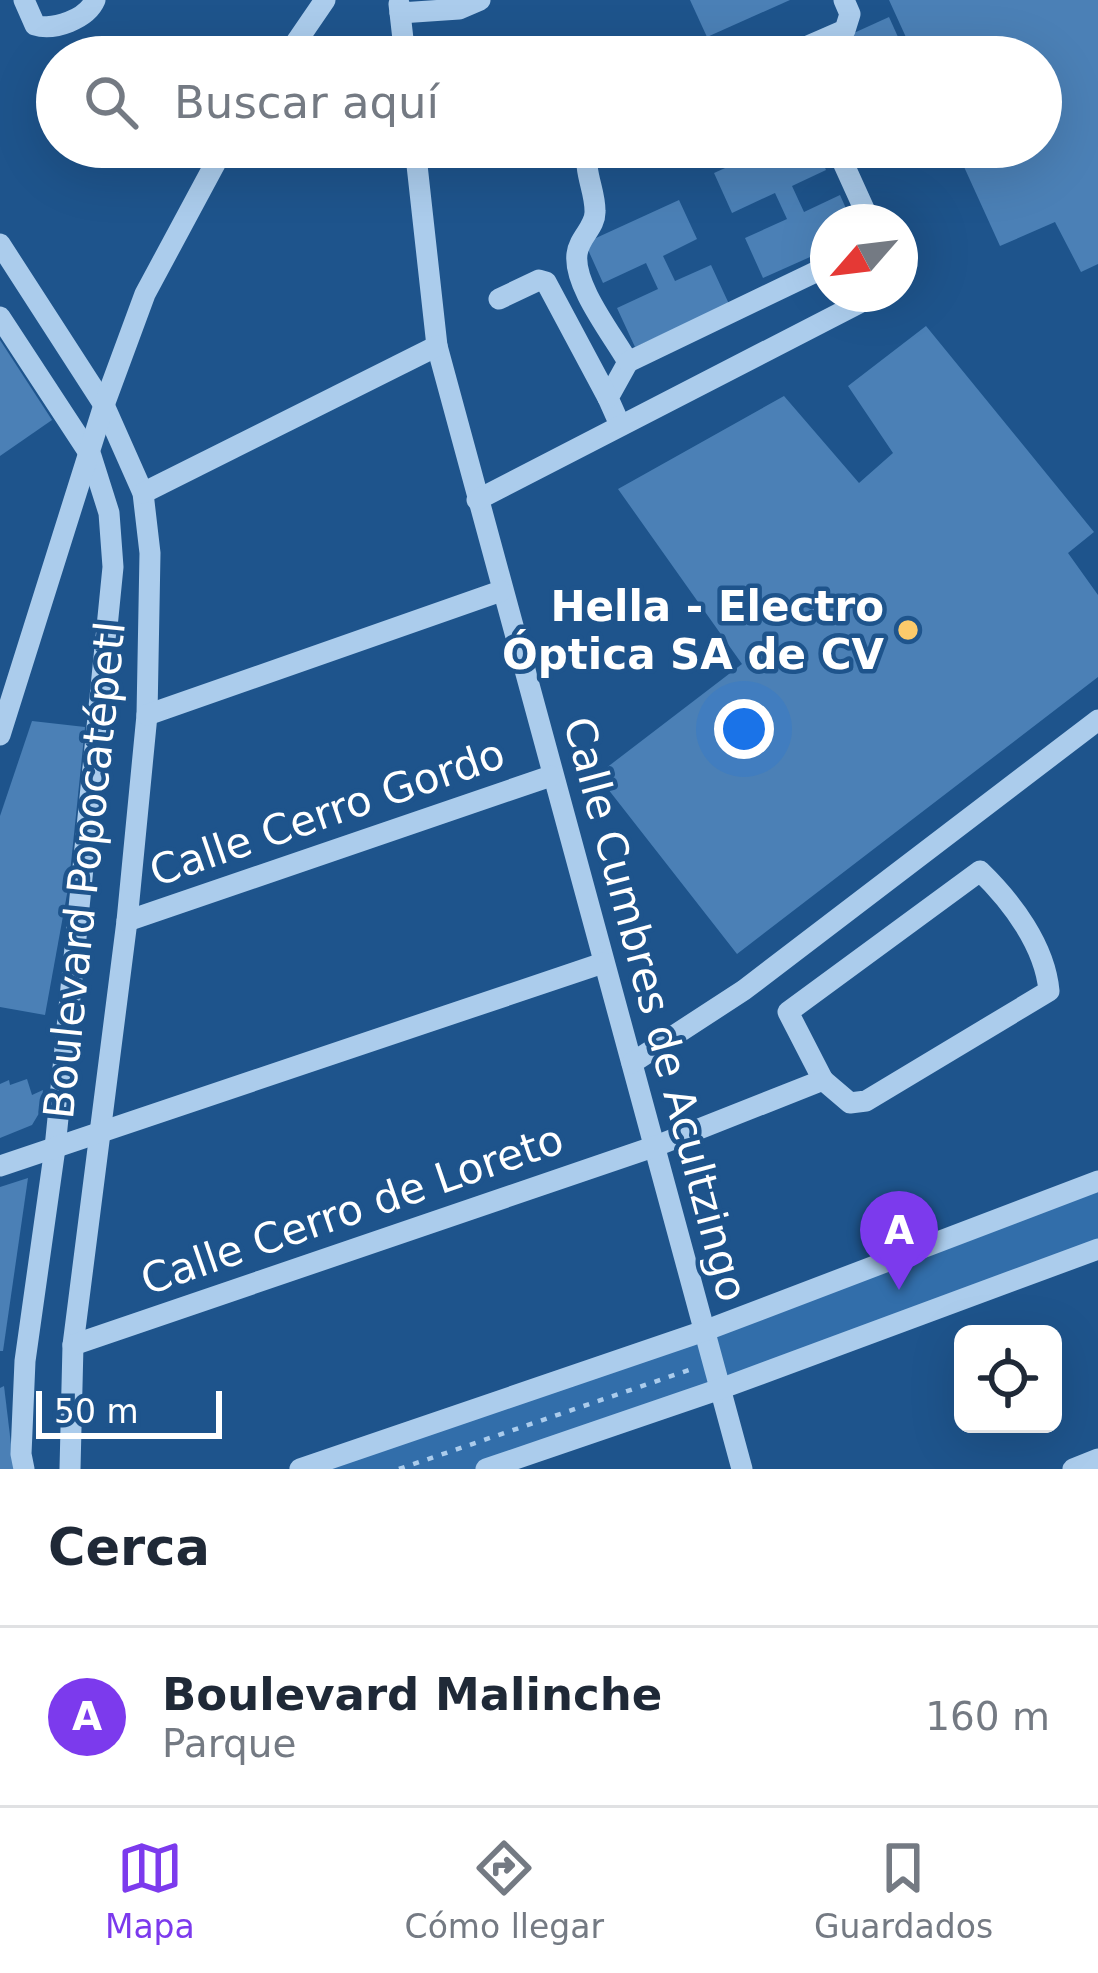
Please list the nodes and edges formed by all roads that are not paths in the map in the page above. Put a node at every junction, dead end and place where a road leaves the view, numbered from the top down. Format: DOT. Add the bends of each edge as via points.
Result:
graph roads {
  1 [pos="24,0"];
  2 [pos="95,0"];
  3 [pos="325,0"];
  4 [pos="480,0"];
  5 [pos="844,0"];
  6 [pos="399,7"];
  7 [pos="300,36"];
  8 [pos="831,36"];
  9 [pos="213,168"];
  10 [pos="417,168"];
  11 [pos="585,168"];
  12 [pos="846,168"];
  13 [pos="862,204"];
  14 [pos="0,244"];
  15 [pos="810,275"];
  16 [pos="499,299"];
  17 [pos="842,312"];
  18 [pos="0,317"];
  19 [pos="437,346"];
  20 [pos="628,362"];
  21 [pos="608,398"];
  22 [pos="104,405"];
  23 [pos="620,425"];
  24 [pos="91,456"];
  25 [pos="143,493"];
  26 [pos="477,500"];
  27 [pos="502,591"];
  28 [pos="147,716"];
  29 [pos="1098,720"];
  30 [pos="0,735"];
  31 [pos="551,776"];
  32 [pos="127,921"];
  33 [pos="603,963"];
  34 [pos="632,1063"];
  35 [pos="823,1080"];
  36 [pos="98,1135"];
  37 [pos="656,1146"];
  38 [pos="55,1148"];
  39 [pos="0,1166"];
  40 [pos="1098,1181"];
  41 [pos="1098,1249"];
  42 [pos="704,1331"];
  43 [pos="73,1345"];
  44 [pos="25,1361"];
  45 [pos="0,1370"];
  46 [pos="720,1389"];
  47 [pos="1098,1459"];
  48 [pos="495,1466"];
  49 [pos="24,1469"];
  50 [pos="70,1469"];
  51 [pos="299,1469"];
  52 [pos="742,1469"];
  53 [pos="1072,1469"];
  1 -- 2 [label="street" via="34,25 50,28 88,12"];
  3 -- 7 [label="street"];
  4 -- 6 [label="street" via="459,10"];
  5 -- 8 [label="street" via="850,14"];
  9 -- 22 [label="street" via="145,294"];
  10 -- 19 [label="street, Calle Cumbres de Acultzingo"];
  11 -- 20 [label="street" via="595,211 580,241 577,274"];
  12 -- 13 [label="street"];
  14 -- 22 [label="street, Boulevard Popocatépetl"];
  15 -- 20 [label="street"];
  16 -- 21 [label="street" via="546,282"];
  17 -- 23 [label="street"];
  18 -- 24 [label="street, Boulevard Popocatépetl"];
  19 -- 25 [label="street"];
  19 -- 26 [label="street, Calle Cumbres de Acultzingo"];
  20 -- 21 [label="street"];
  21 -- 23 [label="street"];
  22 -- 24 [label="street"];
  22 -- 25 [label="street, Boulevard Popocatépetl"];
  23 -- 26 [label="street"];
  24 -- 30 [label="street"];
  24 -- 38 [label="street, Boulevard Popocatépetl" via="109,513 113,567"];
  25 -- 28 [label="street, Boulevard Popocatépetl"];
  26 -- 27 [label="street, Calle Cumbres de Acultzingo"];
  27 -- 28 [label="street"];
  27 -- 31 [label="street, Calle Cumbres de Acultzingo"];
  28 -- 32 [label="street, Boulevard Popocatépetl"];
  29 -- 34 [label="street" via="744,990"];
  31 -- 32 [label="street, Calle Cerro Gordo"];
  31 -- 33 [label="street, Calle Cumbres de Acultzingo"];
  32 -- 36 [label="street, Boulevard Popocatépetl"];
  33 -- 34 [label="street, Calle Cumbres de Acultzingo"];
  33 -- 36 [label="street"];
  34 -- 37 [label="street, Calle Cumbres de Acultzingo"];
  35 -- 35 [label="street" via="859,1105 1046,994 1040,950 983,874 788,1012"];
  35 -- 37 [label="street, Calle Cerro de Loreto"];
  36 -- 38 [label="street"];
  36 -- 43 [label="street, Boulevard Popocatépetl"];
  37 -- 42 [label="street, Calle Cumbres de Acultzingo"];
  37 -- 43 [label="street, Calle Cerro de Loreto"];
  38 -- 39 [label="street"];
  38 -- 44 [label="street, Boulevard Popocatépetl"];
  40 -- 42 [label="street"];
  41 -- 46 [label="street"];
  42 -- 46 [label="street, Calle Cumbres de Acultzingo"];
  42 -- 51 [label="street"];
  43 -- 50 [label="street, Boulevard Popocatépetl"];
  44 -- 45 [label="street"];
  44 -- 49 [label="street, Boulevard Popocatépetl"];
  46 -- 48 [label="street"];
  46 -- 52 [label="street, Calle Cumbres de Acultzingo"];
  47 -- 53 [label="street"];
}
